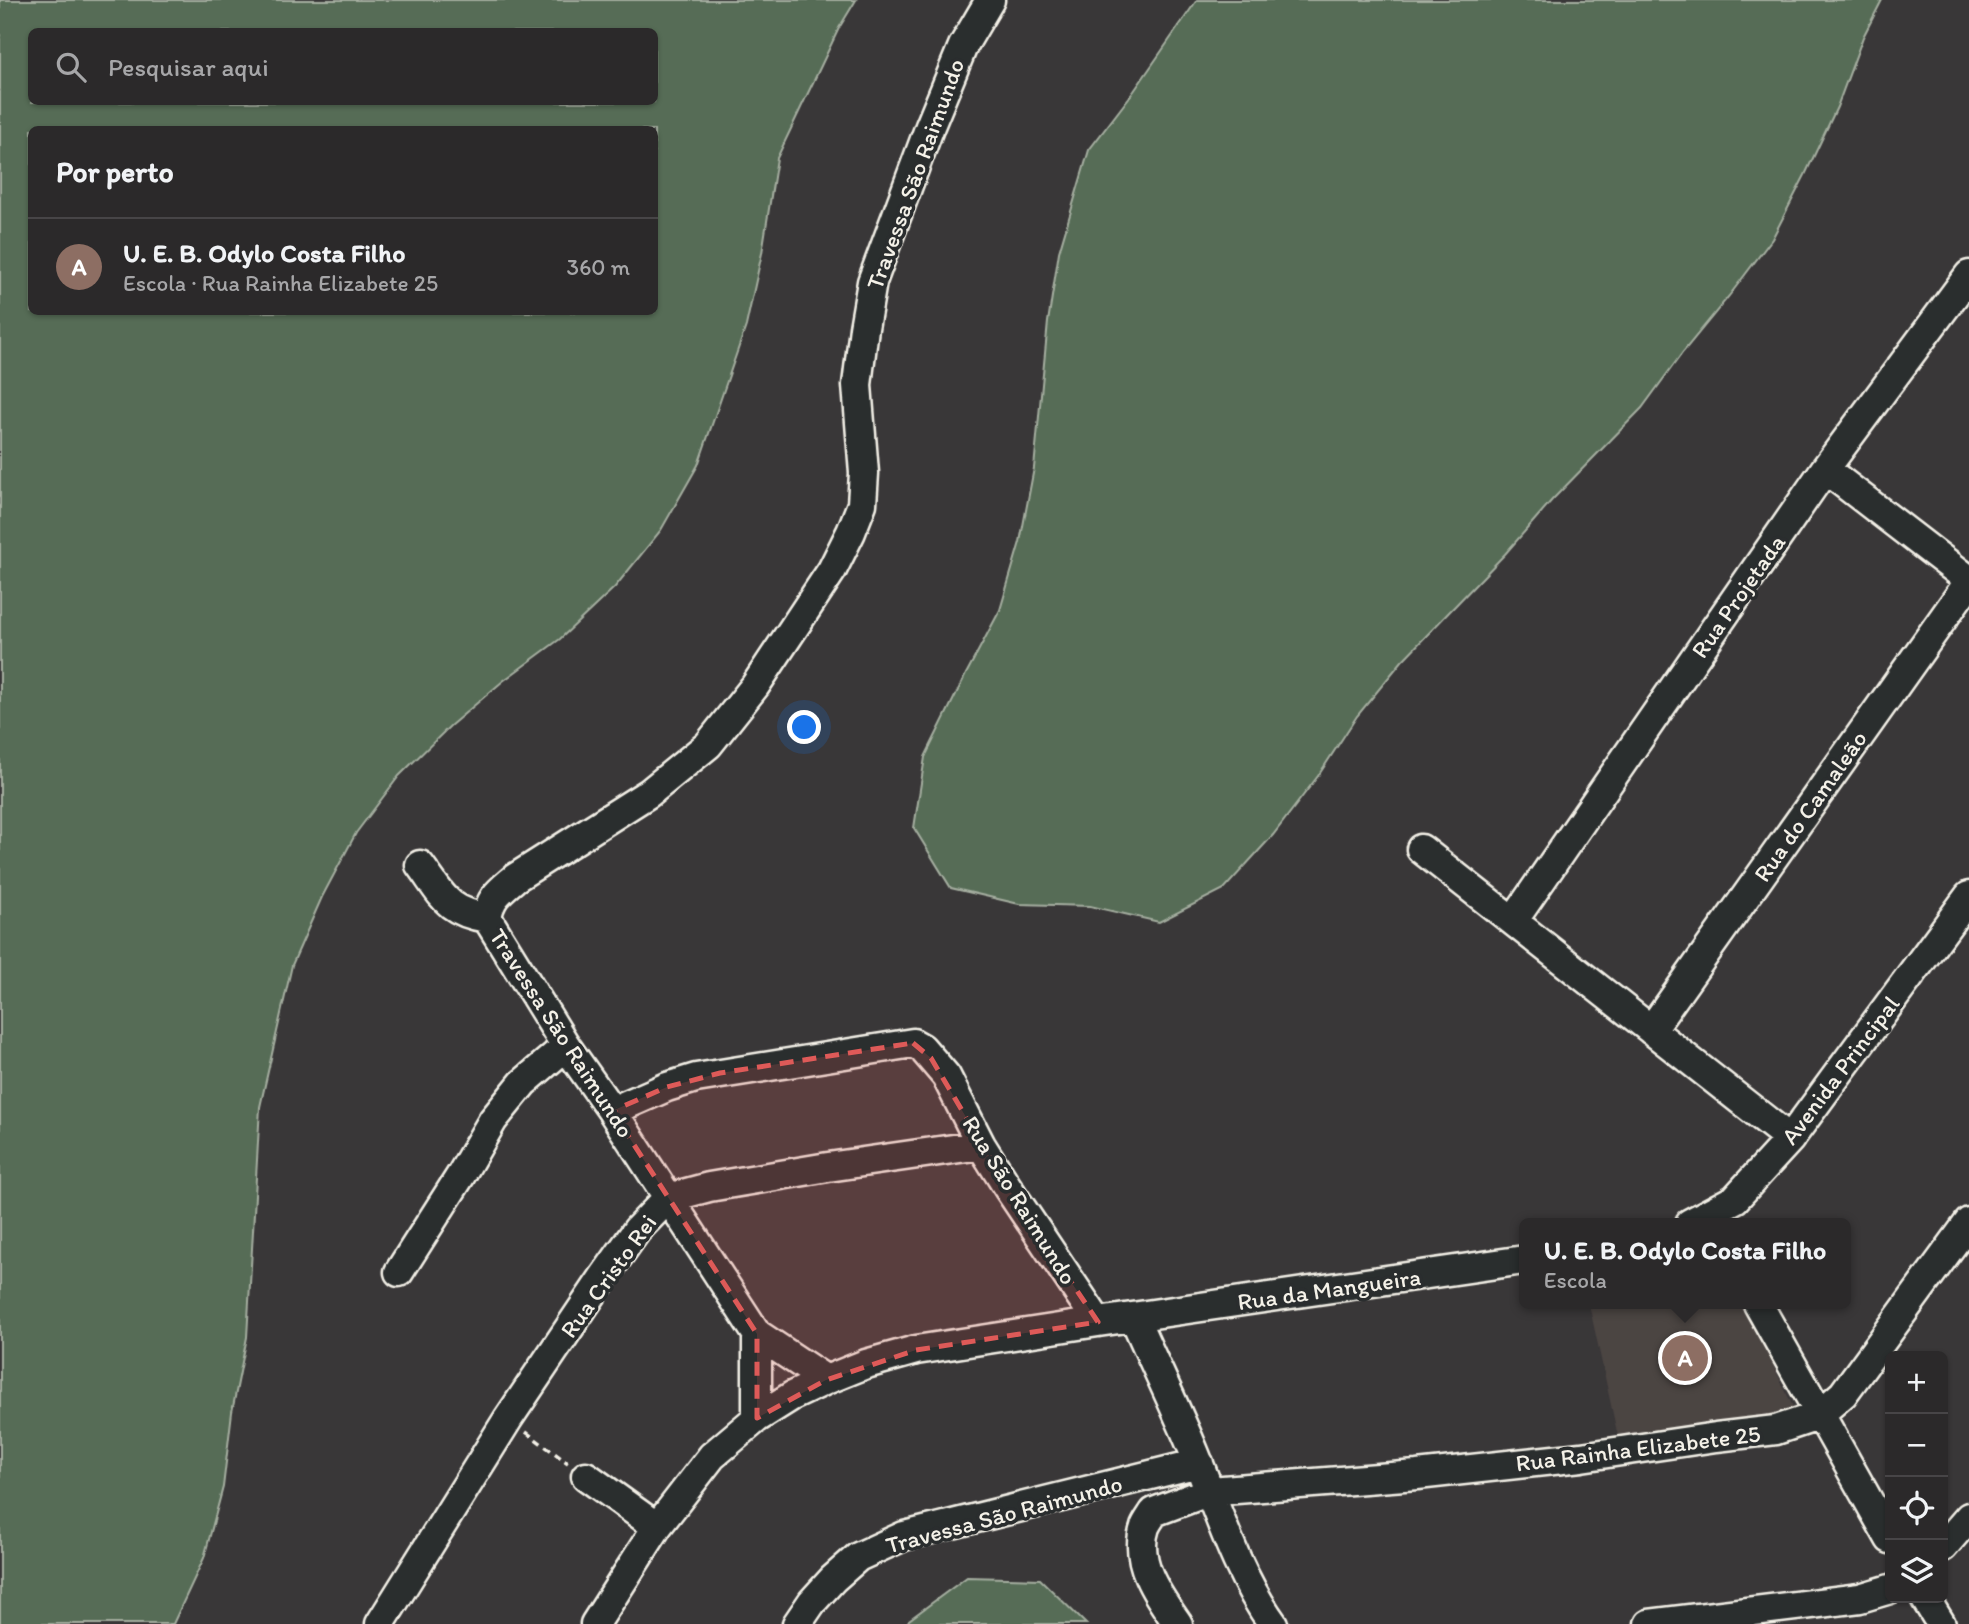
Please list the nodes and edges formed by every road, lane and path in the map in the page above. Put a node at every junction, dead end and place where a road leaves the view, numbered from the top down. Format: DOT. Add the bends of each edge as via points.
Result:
graph roads {
  1 [pos="990,0"];
  2 [pos="1969,275"];
  3 [pos="1825,469"];
  4 [pos="1969,581"];
  5 [pos="1421,849"];
  6 [pos="420,865"];
  7 [pos="1969,896"];
  8 [pos="487,918"];
  9 [pos="1513,921"];
  10 [pos="1651,1030"];
  11 [pos="566,1046"];
  12 [pos="612,1111"];
  13 [pos="1790,1139"];
  14 [pos="981,1145"];
  15 [pos="668,1198"];
  16 [pos="1736,1211"];
  17 [pos="1709,1218"];
  18 [pos="1969,1222"];
  19 [pos="1519,1261"];
  20 [pos="399,1272"];
  21 [pos="1761,1309"];
  22 [pos="1134,1317"];
  23 [pos="1098,1322"];
  24 [pos="757,1334"];
  25 [pos="825,1380"];
  26 [pos="1821,1413"];
  27 [pos="757,1418"];
  28 [pos="508,1419"];
  29 [pos="1199,1463"];
  30 [pos="586,1476"];
  31 [pos="1210,1491"];
  32 [pos="1969,1517"];
  33 [pos="657,1527"];
  34 [pos="1885,1530"];
  35 [pos="1948,1541"];
  36 [pos="1885,1590"];
  37 [pos="1928,1603"];
  38 [pos="380,1624"];
  39 [pos="595,1624"];
  40 [pos="797,1624"];
  41 [pos="1178,1624"];
  42 [pos="1273,1624"];
  43 [pos="1649,1624"];
  44 [pos="1941,1624"];
  1 -- 8 [label="street, Travessa São Raimundo" via="962,46 872,282 857,385 862,504 832,570 755,686 708,745 649,793 515,878 496,895"];
  2 -- 3 [label="street, Rua Projetada"];
  3 -- 4 [label="street"];
  3 -- 9 [label="street, Rua Projetada"];
  4 -- 10 [label="street, Rua do Camaleão"];
  5 -- 9 [label="street"];
  6 -- 8 [label="street" via="450,904 469,915"];
  7 -- 13 [label="street, Avenida Principal"];
  8 -- 11 [label="street, Travessa São Raimundo"];
  9 -- 10 [label="street"];
  10 -- 13 [label="street"];
  11 -- 12 [label="street, Travessa São Raimundo"];
  11 -- 20 [label="street" via="523,1083 493,1120"];
  12 -- 14 [label="street, Rua São Raimundo" via="696,1078 913,1043 946,1076"];
  12 -- 15 [label="street, Travessa São Raimundo"];
  13 -- 16 [label="street, Avenida Principal"];
  14 -- 15 [label="street, Rua Cristo Rei" via="720,1185"];
  14 -- 23 [label="street, Rua São Raimundo"];
  15 -- 24 [label="street, Travessa São Raimundo"];
  15 -- 28 [label="street, Rua Cristo Rei" via="637,1230"];
  16 -- 17 [label="street, Avenida Principal"];
  18 -- 26 [label="street, Rua Rainha Elizabete 25" via="1843,1394"];
  19 -- 22 [label="street, Rua da Mangueira"];
  21 -- 26 [label="street"];
  22 -- 23 [label="street, Rua da Mangueira"];
  22 -- 29 [label="street"];
  23 -- 25 [label="street, Rua da Mangueira" via="916,1350"];
  24 -- 25 [label="street, Travessa São Raimundo"];
  24 -- 27 [label="street"];
  25 -- 27 [label="street, Rua da Mangueira"];
  26 -- 31 [label="street, Rua Rainha Elizabete 25" via="1776,1430 1581,1457"];
  26 -- 34 [label="street"];
  27 -- 33 [label="street, Rua da Mangueira" via="712,1456"];
  28 -- 30 [label="path"];
  28 -- 38 [label="street, Rua Cristo Rei"];
  29 -- 31 [label="street"];
  29 -- 40 [label="street, Travessa São Raimundo" via="904,1536 858,1558 833,1579"];
  30 -- 33 [label="street"];
  31 -- 41 [label="street, Travessa São Raimundo" via="1154,1512 1145,1528 1142,1555 1152,1586"];
  31 -- 42 [label="street" via="1238,1561"];
  32 -- 35 [label="street"];
  33 -- 39 [label="street, Rua da Mangueira"];
  36 -- 43 [label="street" via="1860,1598"];
  37 -- 44 [label="street"];
}
